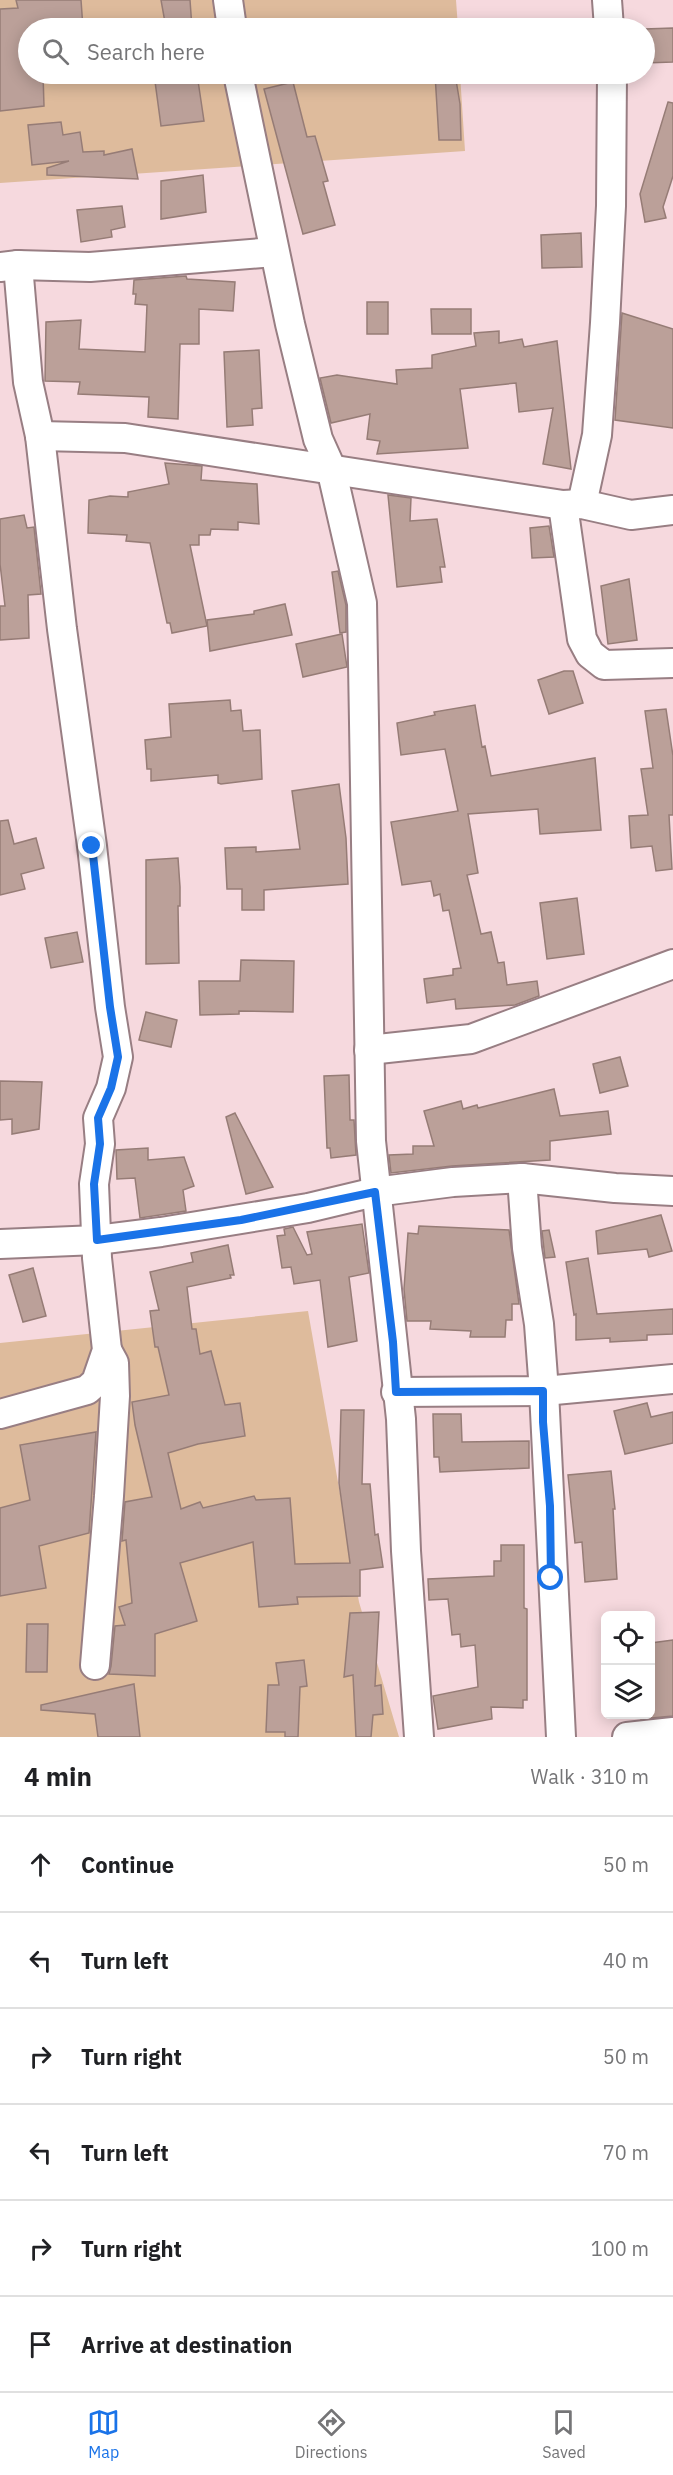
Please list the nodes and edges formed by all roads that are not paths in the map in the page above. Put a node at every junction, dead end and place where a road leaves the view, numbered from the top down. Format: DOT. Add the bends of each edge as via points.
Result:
graph roads {
  1 [pos="228,0"];
  2 [pos="607,0"];
  3 [pos="231,18"];
  4 [pos="608,18"];
  5 [pos="240,84"];
  6 [pos="612,84"];
  7 [pos="274,252"];
  8 [pos="9,266"];
  9 [pos="40,436"];
  10 [pos="331,468"];
  11 [pos="573,505"];
  12 [pos="673,510"];
  13 [pos="673,663"];
  14 [pos="673,964"];
  15 [pos="369,1050"];
  16 [pos="522,1178"];
  17 [pos="673,1191"];
  18 [pos="375,1192"];
  19 [pos="97,1240"];
  20 [pos="0,1244"];
  21 [pos="107,1350"];
  22 [pos="673,1379"];
  23 [pos="87,1390"];
  24 [pos="543,1391"];
  25 [pos="396,1392"];
  26 [pos="115,1396"];
  27 [pos="0,1414"];
  28 [pos="95,1665"];
  29 [pos="673,1732"];
  30 [pos="419,1737"];
  31 [pos="561,1737"];
  32 [pos="627,1737"];
  1 -- 3 [label="street"];
  2 -- 4 [label="street"];
  5 -- 7 [label="street"];
  6 -- 11 [label="street" via="611,206 597,435"];
  7 -- 8 [label="street" via="90,267"];
  7 -- 10 [label="street" via="318,439"];
  8 -- 9 [label="street"];
  9 -- 10 [label="street" via="125,438"];
  9 -- 19 [label="street" via="118,1057 111,1088 98,1118 100,1144 94,1184"];
  10 -- 11 [label="street"];
  10 -- 15 [label="street" via="362,603"];
  11 -- 12 [label="street" via="631,515"];
  11 -- 13 [label="street" via="582,639 590,654 604,665"];
  14 -- 15 [label="street" via="471,1039"];
  15 -- 18 [label="street"];
  16 -- 17 [label="street"];
  16 -- 18 [label="street"];
  16 -- 24 [label="street"];
  18 -- 19 [label="street" via="241,1220"];
  18 -- 25 [label="street"];
  19 -- 20 [label="street"];
  19 -- 21 [label="street"];
  21 -- 23 [label="street" via="96,1382"];
  21 -- 26 [label="street" via="114,1363"];
  22 -- 24 [label="street"];
  23 -- 26 [label="street" via="101,1389"];
  23 -- 27 [label="street"];
  24 -- 25 [label="street"];
  24 -- 31 [label="street"];
  25 -- 30 [label="street" via="401,1419"];
  26 -- 28 [label="street"];
  29 -- 32 [label="street"];
}
